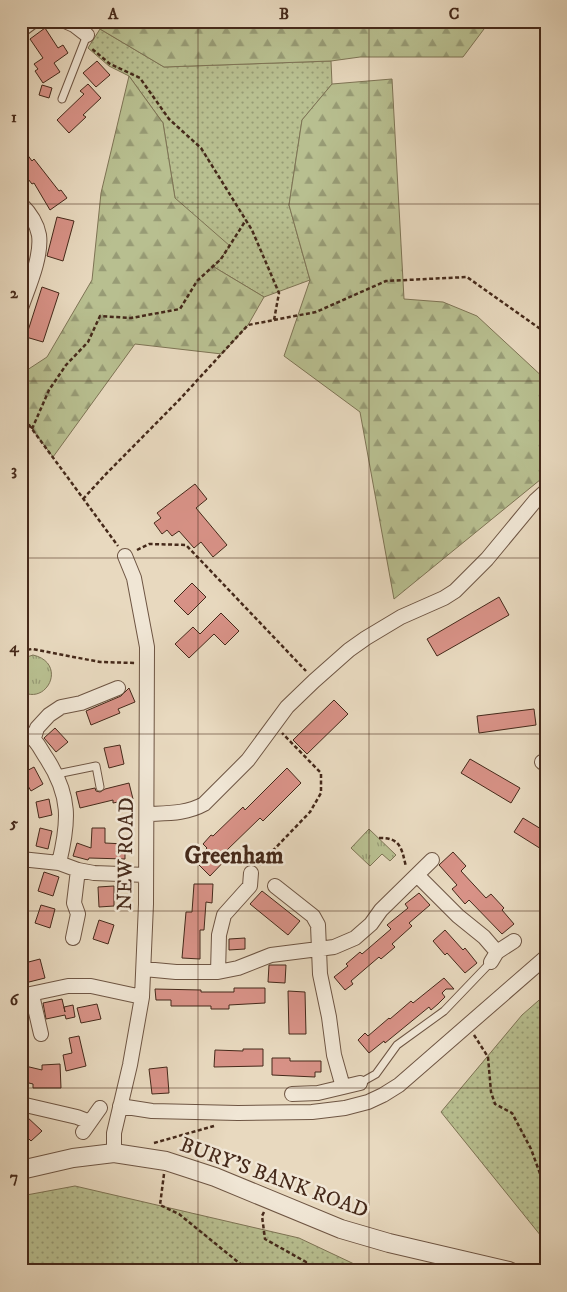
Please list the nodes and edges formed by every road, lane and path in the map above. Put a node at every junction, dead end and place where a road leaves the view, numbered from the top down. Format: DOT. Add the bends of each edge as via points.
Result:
graph roads {
  1 [pos="33,21"];
  2 [pos="65,21"];
  3 [pos="21,30"];
  4 [pos="86,38"];
  5 [pos="62,99"];
  6 [pos="21,204"];
  7 [pos="246,220"];
  8 [pos="21,308"];
  9 [pos="274,320"];
  10 [pos="546,333"];
  11 [pos="21,414"];
  12 [pos="32,429"];
  13 [pos="546,491"];
  14 [pos="83,499"];
  15 [pos="125,556"];
  16 [pos="21,651"];
  17 [pos="148,663"];
  18 [pos="309,675"];
  19 [pos="118,688"];
  20 [pos="21,731"];
  21 [pos="282,733"];
  22 [pos="34,738"];
  23 [pos="57,774"];
  24 [pos="100,787"];
  25 [pos="147,814"];
  26 [pos="379,838"];
  27 [pos="21,859"];
  28 [pos="432,860"];
  29 [pos="59,863"];
  30 [pos="78,870"];
  31 [pos="146,874"];
  32 [pos="251,874"];
  33 [pos="414,878"];
  34 [pos="275,886"];
  35 [pos="73,938"];
  36 [pos="514,941"];
  37 [pos="318,950"];
  38 [pos="494,957"];
  39 [pos="546,957"];
  40 [pos="144,969"];
  41 [pos="218,972"];
  42 [pos="26,996"];
  43 [pos="142,997"];
  44 [pos="468,1025"];
  45 [pos="41,1034"];
  46 [pos="360,1084"];
  47 [pos="343,1087"];
  48 [pos="292,1094"];
  49 [pos="21,1104"];
  50 [pos="120,1106"];
  51 [pos="100,1108"];
  52 [pos="114,1153"];
  53 [pos="21,1170"];
  54 [pos="163,1177"];
  55 [pos="546,1190"];
  56 [pos="269,1199"];
  57 [pos="249,1271"];
  58 [pos="302,1271"];
  59 [pos="509,1271"];
  1 -- 3 [label="street"];
  2 -- 4 [label="street" via="74,25"];
  4 -- 5 [label="lane"];
  4 -- 7 [label="path" via="110,64 140,78 169,120 201,148"];
  6 -- 8 [label="street" via="39,235 34,270"];
  7 -- 9 [label="path" via="279,292"];
  7 -- 12 [label="path" via="221,259 197,281 180,309 131,318 100,316 88,342 66,365 49,390"];
  9 -- 10 [label="path" via="316,312 386,281 467,277"];
  9 -- 14 [label="path" via="248,325"];
  11 -- 12 [label="path"];
  12 -- 14 [label="path"];
  13 -- 25 [label="street" via="455,591 366,638 308,686 287,707 248,760 204,804 181,812"];
  14 -- 15 [label="path"];
  15 -- 17 [label="street, NEW ROAD" via="134,578"];
  15 -- 18 [label="path" via="149,544 186,545"];
  16 -- 17 [label="path" via="32,649 100,662"];
  17 -- 25 [label="street, NEW ROAD"];
  19 -- 22 [label="street" via="81,704 61,707 37,728"];
  20 -- 22 [label="street"];
  21 -- 32 [label="path" via="321,773 321,793 310,812"];
  22 -- 23 [label="street"];
  23 -- 24 [label="lane" via="96,766"];
  23 -- 29 [label="street" via="67,814"];
  25 -- 31 [label="street, NEW ROAD"];
  26 -- 33 [label="path" via="396,842"];
  27 -- 29 [label="street"];
  28 -- 33 [label="street"];
  29 -- 30 [label="street"];
  30 -- 31 [label="street"];
  30 -- 35 [label="street" via="74,903 78,914"];
  31 -- 40 [label="street, NEW ROAD"];
  32 -- 41 [label="street" via="250,886 224,915 219,935"];
  33 -- 37 [label="street" via="355,938"];
  33 -- 38 [label="street" via="484,937"];
  34 -- 37 [label="street" via="313,916 318,925"];
  36 -- 38 [label="street"];
  37 -- 41 [label="street" via="271,955"];
  37 -- 47 [label="street" via="334,1055"];
  38 -- 46 [label="lane" via="444,1011 397,1045 376,1074"];
  39 -- 44 [label="street"];
  40 -- 41 [label="street"];
  40 -- 43 [label="street, NEW ROAD"];
  42 -- 43 [label="street" via="68,986 91,986"];
  42 -- 45 [label="street"];
  43 -- 50 [label="street, NEW ROAD"];
  44 -- 50 [label="street" via="399,1085 368,1102 344,1108 247,1113"];
  44 -- 55 [label="path" via="488,1057 495,1104 512,1113 531,1149"];
  46 -- 47 [label="street"];
  47 -- 48 [label="street" via="318,1093"];
  49 -- 51 [label="street" via="77,1117 86,1127"];
  50 -- 52 [label="street, NEW ROAD" via="114,1133"];
  52 -- 53 [label="street, BURY'S BANK ROAD"];
  52 -- 56 [label="street, BURY'S BANK ROAD" via="166,1161"];
  54 -- 57 [label="path" via="160,1205 179,1214"];
  56 -- 58 [label="path" via="262,1216 265,1239 306,1262"];
  56 -- 59 [label="street, BURY'S BANK ROAD" via="341,1229"];
}
